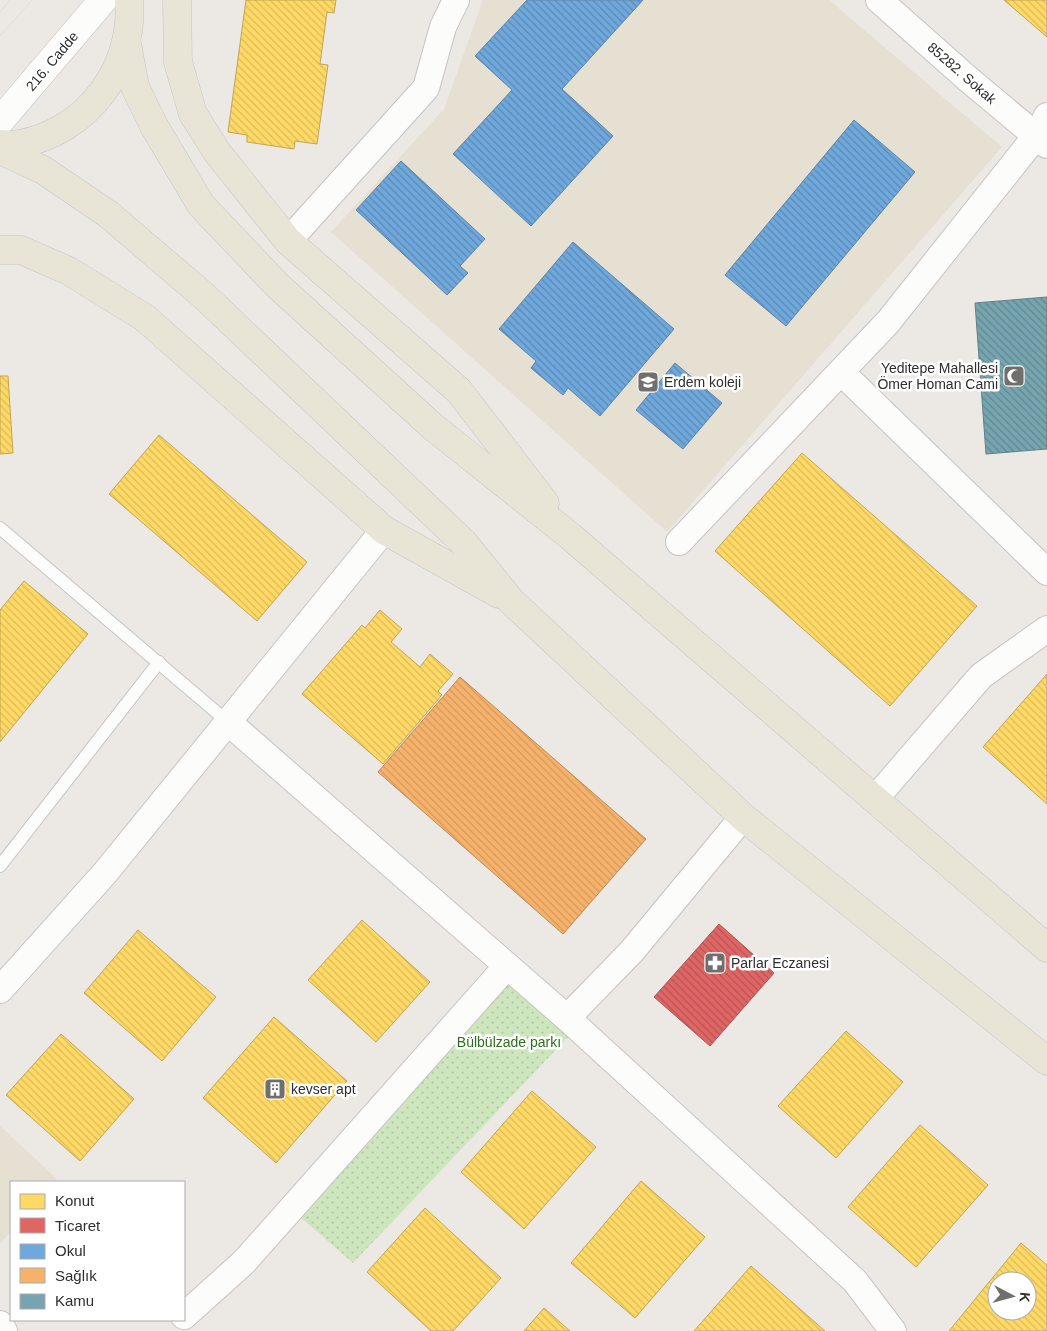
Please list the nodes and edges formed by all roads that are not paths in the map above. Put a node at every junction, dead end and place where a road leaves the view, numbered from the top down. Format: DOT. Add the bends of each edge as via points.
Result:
graph roads {
  1 [pos="103,0"];
  2 [pos="129,0"];
  3 [pos="177,0"];
  4 [pos="456,0"];
  5 [pos="879,0"];
  6 [pos="127,44"];
  7 [pos="0,121"];
  8 [pos="1043,132"];
  9 [pos="0,144"];
  10 [pos="0,150"];
  11 [pos="288,241"];
  12 [pos="0,250"];
  13 [pos="841,372"];
  14 [pos="0,528"];
  15 [pos="384,530"];
  16 [pos="570,536"];
  17 [pos="679,542"];
  18 [pos="1047,572"];
  19 [pos="511,601"];
  20 [pos="1047,629"];
  21 [pos="159,662"];
  22 [pos="228,722"];
  23 [pos="875,799"];
  24 [pos="743,817"];
  25 [pos="0,866"];
  26 [pos="1047,948"];
  27 [pos="507,966"];
  28 [pos="0,990"];
  29 [pos="566,1018"];
  30 [pos="1047,1061"];
  31 [pos="185,1315"];
  32 [pos="179,1321"];
  33 [pos="0,1324"];
  34 [pos="4,1331"];
  35 [pos="167,1331"];
  36 [pos="893,1331"];
  1 -- 7 [label="main road, 216. Cadde"];
  2 -- 6 [label="main road"];
  3 -- 11 [label="main road" via="178,62 193,114 217,152"];
  4 -- 11 [label="street" via="444,27 426,88"];
  5 -- 8 [label="street, 85282. Sokak" via="968,79"];
  6 -- 9 [label="main road" via="112,80 88,110 56,132 19,144"];
  6 -- 16 [label="main road" via="135,87 201,205 277,285 432,426"];
  8 -- 13 [label="street" via="888,322"];
  10 -- 19 [label="main road" via="42,170 108,214 204,296 463,542"];
  11 -- 16 [label="main road" via="459,392"];
  12 -- 15 [label="main road" via="20,250 69,271 145,318"];
  13 -- 17 [label="street"];
  13 -- 18 [label="street"];
  14 -- 21 [label="lane"];
  15 -- 19 [label="main road"];
  15 -- 22 [label="street"];
  16 -- 23 [label="main road"];
  19 -- 24 [label="main road"];
  20 -- 23 [label="street" via="981,676"];
  21 -- 22 [label="lane"];
  21 -- 25 [label="lane"];
  22 -- 27 [label="street"];
  22 -- 28 [label="street" via="104,873"];
  23 -- 26 [label="main road"];
  24 -- 29 [label="street" via="632,951"];
  24 -- 30 [label="main road"];
  27 -- 29 [label="street"];
  27 -- 31 [label="street" via="244,1262"];
  29 -- 36 [label="street" via="855,1281"];
  32 -- 35 [label="street"];
  33 -- 34 [label="street"];
}
